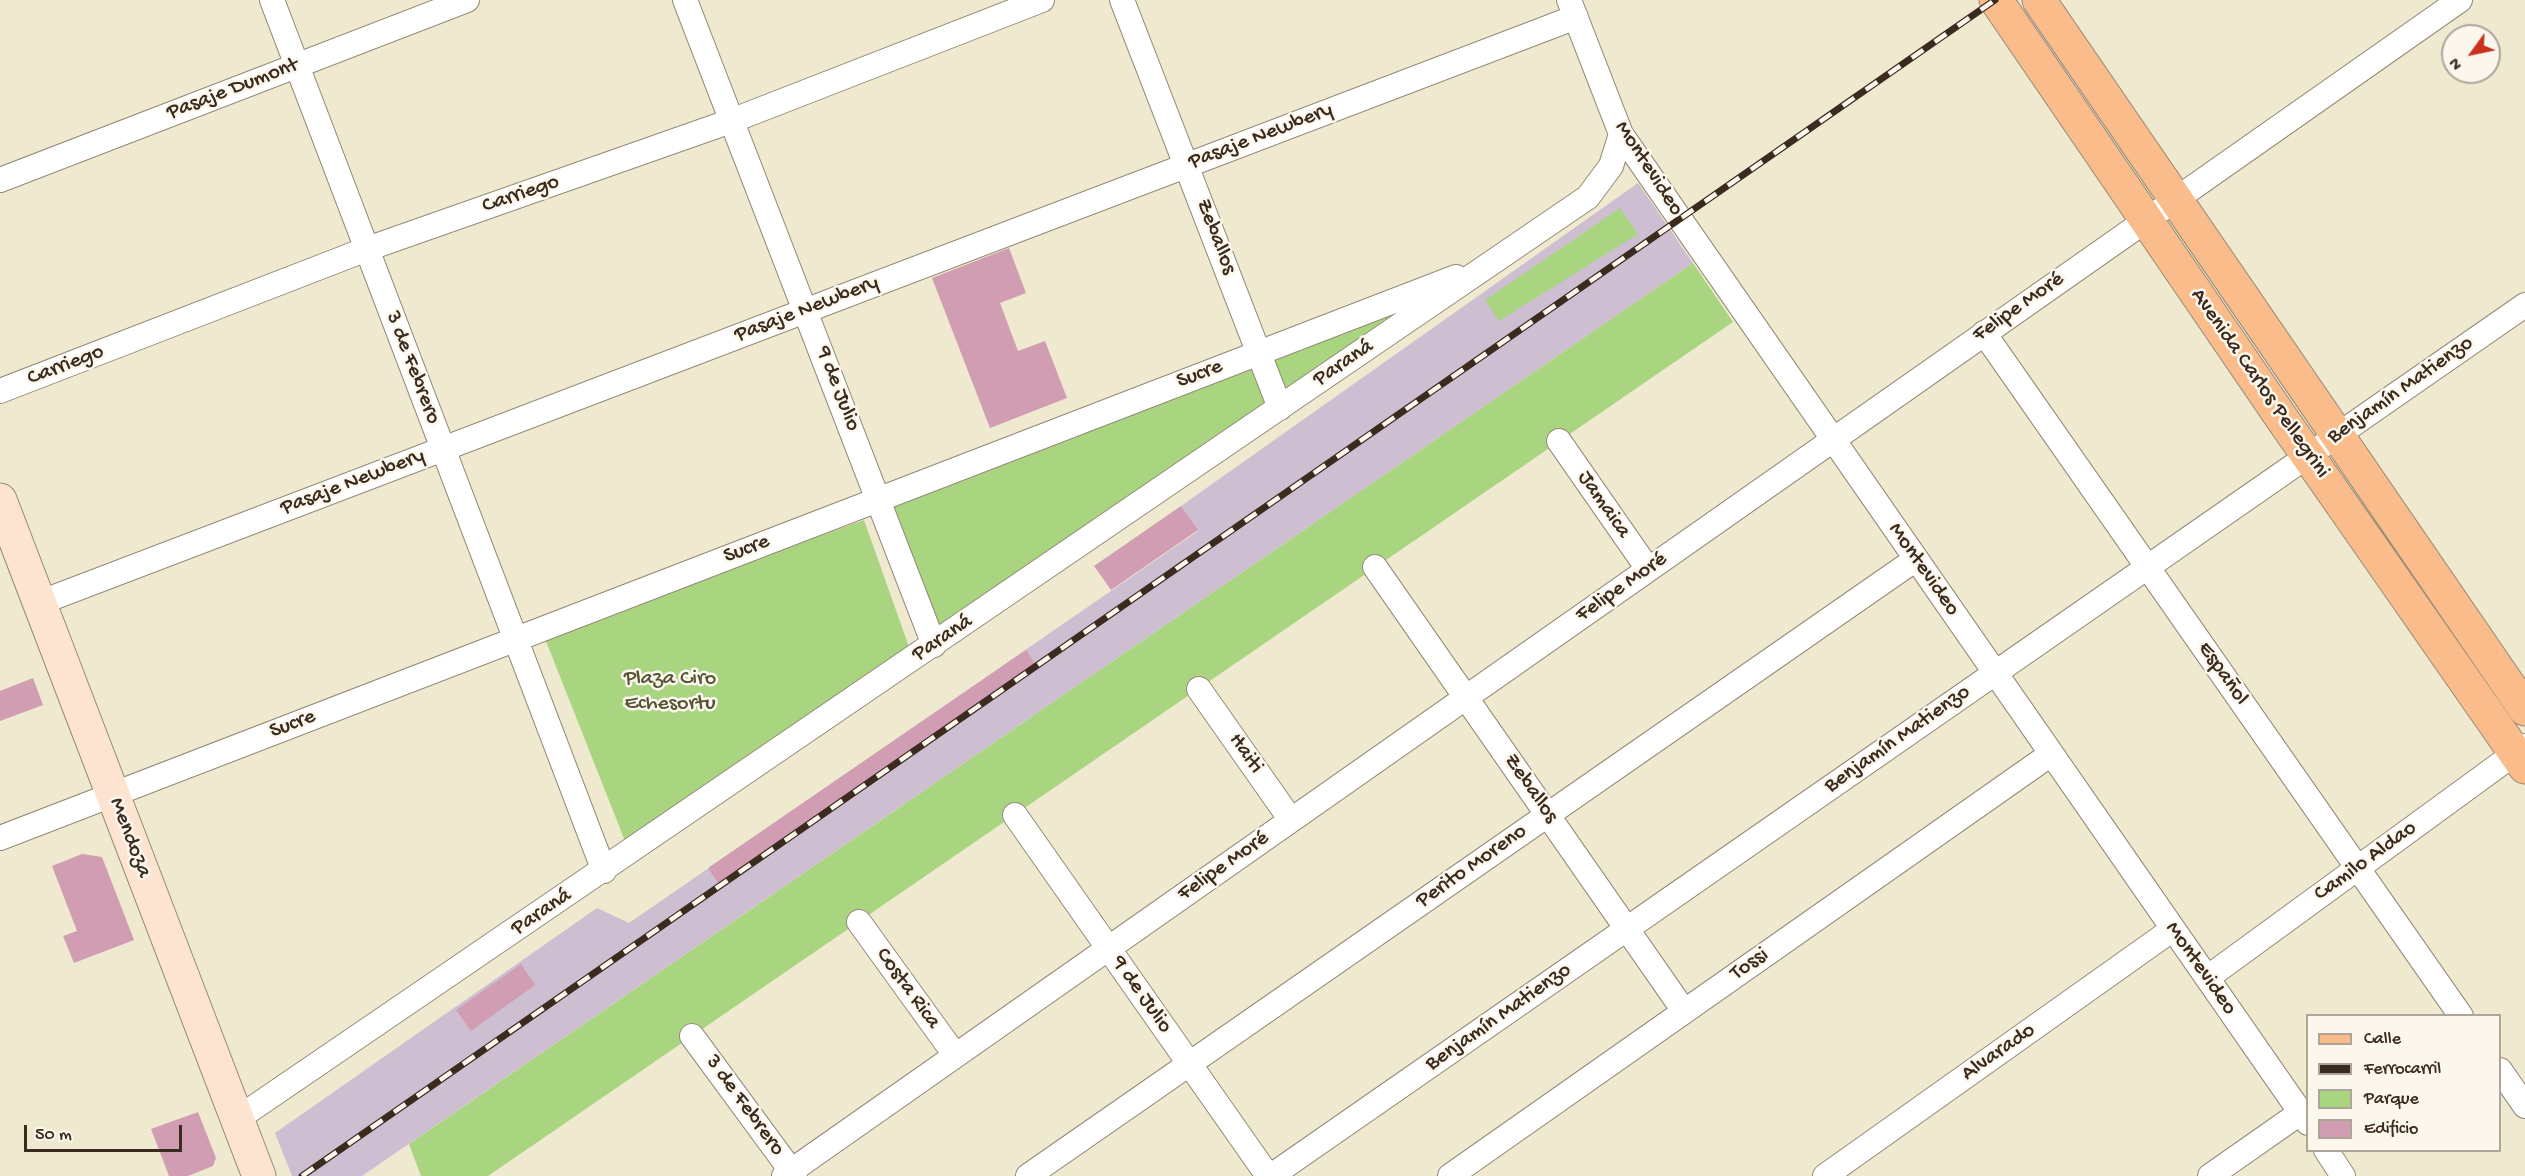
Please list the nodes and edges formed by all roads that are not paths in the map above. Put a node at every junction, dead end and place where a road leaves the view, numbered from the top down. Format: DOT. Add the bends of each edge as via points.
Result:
graph roads {
  1 [pos="272,0"];
  2 [pos="467,0"];
  3 [pos="686,0"];
  4 [pos="1042,0"];
  5 [pos="1122,0"];
  6 [pos="1996,0"];
  7 [pos="2039,0"];
  8 [pos="2460,0"];
  9 [pos="1572,8"];
  10 [pos="297,66"];
  11 [pos="731,121"];
  12 [pos="1621,134"];
  13 [pos="1187,165"];
  14 [pos="0,180"];
  15 [pos="2174,199"];
  16 [pos="2146,219"];
  17 [pos="367,249"];
  18 [pos="1494,262"];
  19 [pos="2525,305"];
  20 [pos="806,310"];
  21 [pos="1984,333"];
  22 [pos="1259,353"];
  23 [pos="0,392"];
  24 [pos="1281,408"];
  25 [pos="2336,437"];
  26 [pos="1833,439"];
  27 [pos="1559,441"];
  28 [pos="443,449"];
  29 [pos="2308,456"];
  30 [pos="879,499"];
  31 [pos="0,500"];
  32 [pos="1916,559"];
  33 [pos="1375,567"];
  34 [pos="2148,567"];
  35 [pos="1648,569"];
  36 [pos="39,603"];
  37 [pos="516,639"];
  38 [pos="934,645"];
  39 [pos="1995,673"];
  40 [pos="1199,689"];
  41 [pos="1466,697"];
  42 [pos="2525,709"];
  43 [pos="2051,754"];
  44 [pos="2522,755"];
  45 [pos="113,795"];
  46 [pos="1015,815"];
  47 [pos="1548,815"];
  48 [pos="1291,820"];
  49 [pos="0,838"];
  50 [pos="2357,868"];
  51 [pos="604,871"];
  52 [pos="859,922"];
  53 [pos="1627,929"];
  54 [pos="2173,929"];
  55 [pos="1108,948"];
  56 [pos="2207,978"];
  57 [pos="1684,1011"];
  58 [pos="2460,1014"];
  59 [pos="692,1036"];
  60 [pos="955,1055"];
  61 [pos="1189,1064"];
  62 [pos="2501,1073"];
  63 [pos="2525,1106"];
  64 [pos="2304,1118"];
  65 [pos="237,1119"];
  66 [pos="2327,1152"];
  67 [pos="1465,1172"];
  68 [pos="254,1174"];
  69 [pos="790,1174"];
  70 [pos="1028,1176"];
  71 [pos="1270,1176"];
  72 [pos="1825,1176"];
  73 [pos="2210,1176"];
  74 [pos="2343,1176"];
  1 -- 10 [label="street, 3 de Febrero"];
  2 -- 10 [label="street, Pasaje Dumont"];
  3 -- 11 [label="street, 9 de Julio"];
  4 -- 11 [label="street, Carriego"];
  5 -- 13 [label="street, Zeballos"];
  6 -- 16 [label="main road, Avenida Carlos Pellegrini"];
  7 -- 15 [label="main road, Avenida Carlos Pellegrini"];
  8 -- 15 [label="street, Felipe Moré"];
  9 -- 12 [label="street, Montevideo"];
  9 -- 13 [label="street, Pasaje Newbery"];
  10 -- 14 [label="street, Pasaje Dumont"];
  10 -- 17 [label="street, 3 de Febrero"];
  11 -- 17 [label="street, Carriego"];
  11 -- 20 [label="street, 9 de Julio"];
  12 -- 18 [label="street, Paraná" via="1611,166 1588,197"];
  12 -- 26 [label="street, Montevideo"];
  13 -- 20 [label="street, Pasaje Newbery"];
  13 -- 22 [label="street, Zeballos"];
  15 -- 16 [label="street, Felipe Moré"];
  15 -- 25 [label="main road, Avenida Carlos Pellegrini"];
  16 -- 21 [label="street, Felipe Moré"];
  16 -- 29 [label="main road, Avenida Carlos Pellegrini"];
  17 -- 23 [label="street, Carriego"];
  17 -- 28 [label="street, 3 de Febrero"];
  18 -- 22 [label="street, Sucre"];
  18 -- 24 [label="street, Paraná"];
  19 -- 25 [label="street, Benjamín Matienzo"];
  20 -- 28 [label="street, Pasaje Newbery"];
  20 -- 30 [label="street, 9 de Julio"];
  21 -- 26 [label="street, Felipe Moré"];
  21 -- 34 [label="street, Español"];
  22 -- 24 [label="street, Zeballos"];
  22 -- 30 [label="street, Sucre"];
  24 -- 38 [label="street, Paraná"];
  25 -- 29 [label="street, Benjamín Matienzo"];
  25 -- 42 [label="main road, Avenida Carlos Pellegrini"];
  26 -- 32 [label="street, Montevideo"];
  26 -- 35 [label="street, Felipe Moré"];
  27 -- 35 [label="street, Jamaica"];
  28 -- 36 [label="street, Pasaje Newbery"];
  28 -- 37 [label="street, 3 de Febrero"];
  29 -- 34 [label="street, Benjamín Matienzo"];
  29 -- 44 [label="main road, Avenida Carlos Pellegrini"];
  30 -- 37 [label="street, Sucre"];
  30 -- 38 [label="street, 9 de Julio"];
  31 -- 36 [label="main road, Mendoza"];
  32 -- 39 [label="street, Montevideo"];
  32 -- 47 [label="street, Perito Moreno"];
  33 -- 41 [label="street, Zeballos"];
  34 -- 39 [label="street, Benjamín Matienzo"];
  34 -- 50 [label="street, Español"];
  35 -- 41 [label="street, Felipe Moré"];
  36 -- 45 [label="main road, Mendoza"];
  37 -- 45 [label="street, Sucre"];
  37 -- 51 [label="street, 3 de Febrero"];
  38 -- 51 [label="street, Paraná"];
  39 -- 43 [label="street, Montevideo"];
  39 -- 53 [label="street, Benjamín Matienzo"];
  40 -- 48 [label="street, Haiti"];
  41 -- 47 [label="street, Zeballos"];
  41 -- 48 [label="street, Felipe Moré"];
  43 -- 54 [label="street, Montevideo"];
  43 -- 57 [label="street, Tossi"];
  44 -- 50 [label="street, Camilo Aldao"];
  45 -- 49 [label="street, Sucre"];
  45 -- 65 [label="main road, Mendoza"];
  46 -- 55 [label="street, 9 de Julio"];
  47 -- 53 [label="street, Zeballos"];
  47 -- 61 [label="street, Perito Moreno"];
  48 -- 55 [label="street, Felipe Moré"];
  50 -- 56 [label="street, Camilo Aldao"];
  50 -- 58 [label="street, Español"];
  51 -- 65 [label="street, Paraná"];
  52 -- 60 [label="street, Costa Rica"];
  53 -- 57 [label="street, Zeballos"];
  53 -- 71 [label="street, Benjamín Matienzo"];
  54 -- 56 [label="street, Montevideo"];
  54 -- 72 [label="street, Alvarado"];
  55 -- 60 [label="street, Felipe Moré"];
  55 -- 61 [label="street, 9 de Julio"];
  56 -- 64 [label="street, Montevideo"];
  57 -- 67 [label="street, Tossi"];
  59 -- 69 [label="street, 3 de Febrero"];
  60 -- 69 [label="street, Felipe Moré"];
  61 -- 70 [label="street, Perito Moreno"];
  61 -- 71 [label="street, 9 de Julio"];
  62 -- 63 [label="street"];
  64 -- 73 [label="street"];
  65 -- 68 [label="main road, Mendoza"];
  66 -- 74 [label="street"];
}
